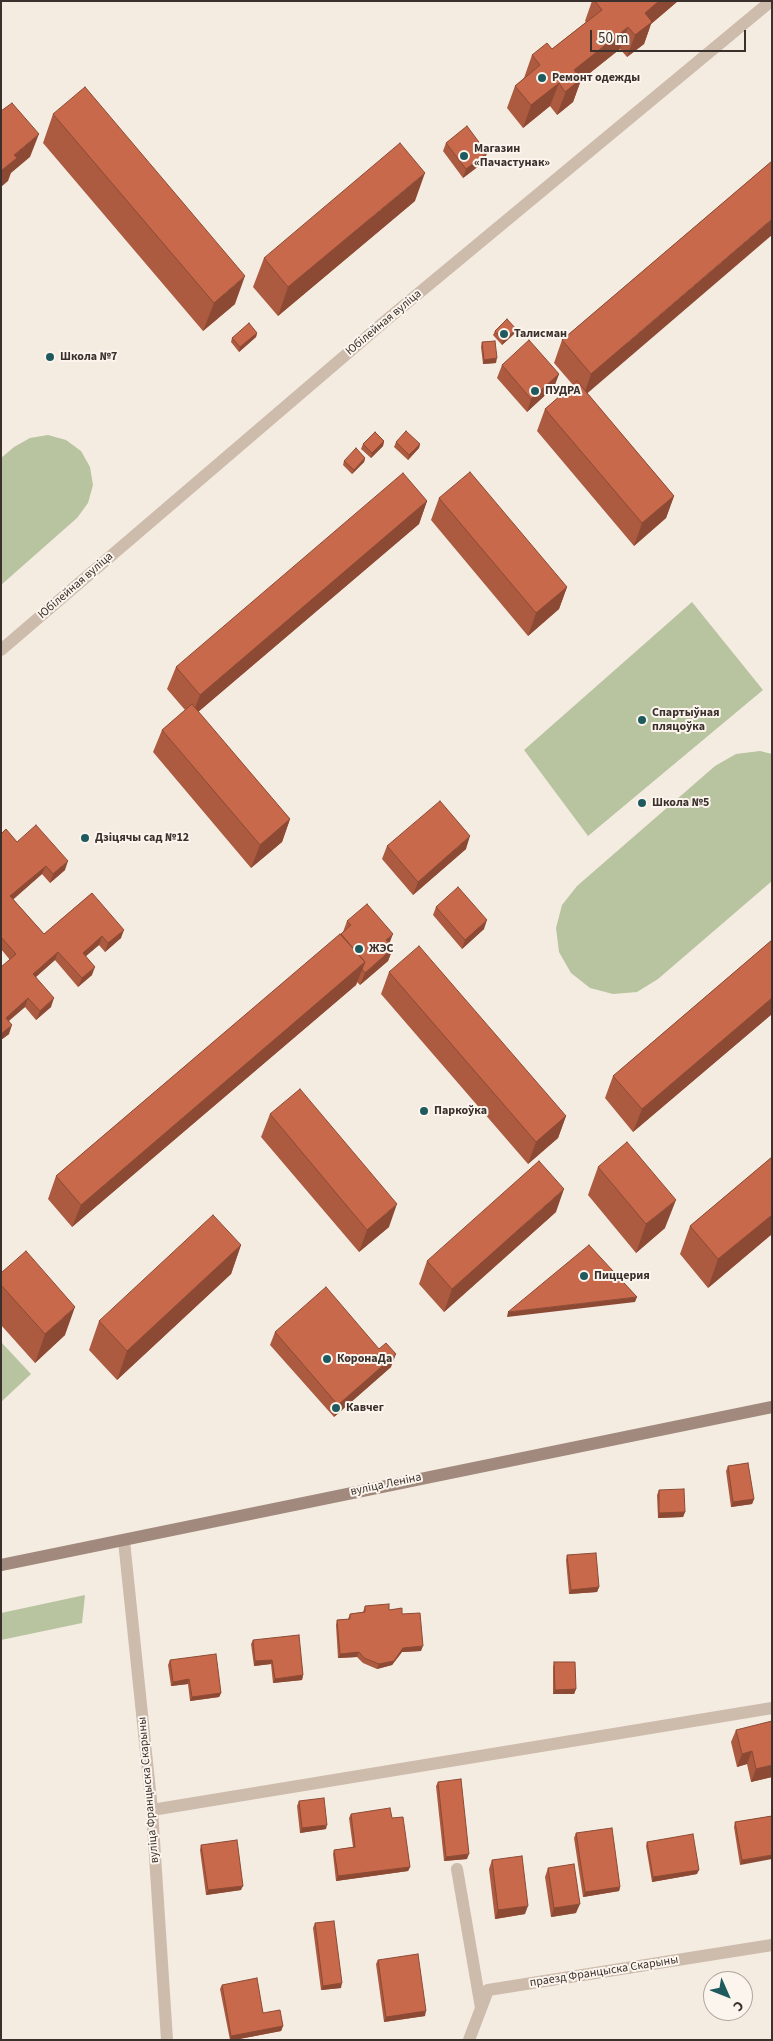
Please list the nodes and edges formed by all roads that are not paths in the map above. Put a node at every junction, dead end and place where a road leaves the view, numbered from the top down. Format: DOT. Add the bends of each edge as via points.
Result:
graph roads {
  1 [pos="771,1"];
  2 [pos="1,650"];
  3 [pos="772,1407"];
  4 [pos="124,1541"];
  5 [pos="1,1565"];
  6 [pos="772,1708"];
  7 [pos="152,1810"];
  8 [pos="457,1869"];
  9 [pos="772,1945"];
  10 [pos="481,2008"];
  11 [pos="167,2040"];
  12 [pos="469,2040"];
  1 -- 2 [label="street, Юбілейная вуліца" via="390,317"];
  3 -- 4 [label="main road, вуліца Леніна"];
  4 -- 5 [label="main road, вуліца Леніна"];
  4 -- 7 [label="street, вуліца Францыска Скарыны"];
  6 -- 7 [label="street"];
  7 -- 11 [label="street, вуліца Францыска Скарыны"];
  8 -- 10 [label="street"];
  9 -- 10 [label="street, праезд Францыска Скарыны" via="488,1990"];
  10 -- 12 [label="street, праезд Францыска Скарыны"];
}
